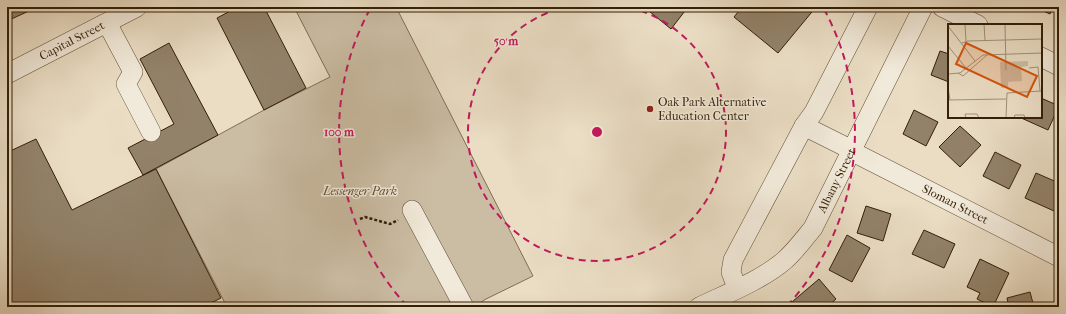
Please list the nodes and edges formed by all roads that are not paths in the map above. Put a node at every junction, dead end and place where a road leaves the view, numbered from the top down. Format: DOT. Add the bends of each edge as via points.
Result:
graph roads {
  1 [pos="137,7"];
  2 [pos="868,7"];
  3 [pos="923,7"];
  4 [pos="942,7"];
  5 [pos="107,23"];
  6 [pos="976,24"];
  7 [pos="1042,58"];
  8 [pos="1059,66"];
  9 [pos="7,74"];
  10 [pos="804,126"];
  11 [pos="151,132"];
  12 [pos="851,151"];
  13 [pos="412,211"];
  14 [pos="1059,257"];
  15 [pos="737,288"];
  16 [pos="464,307"];
  17 [pos="699,307"];
  1 -- 5 [label="street, Capital Street"];
  2 -- 10 [label="street" via="814,112"];
  3 -- 12 [label="street, Albany Street"];
  4 -- 6 [label="street"];
  5 -- 9 [label="street, Capital Street"];
  5 -- 11 [label="street" via="133,72 126,84"];
  7 -- 8 [label="street"];
  10 -- 12 [label="street, Sloman Street"];
  10 -- 15 [label="street" via="733,260 731,272"];
  12 -- 14 [label="street, Sloman Street"];
  12 -- 15 [label="street, Albany Street" via="813,228 799,246 784,261 765,274"];
  13 -- 16 [label="street"];
  15 -- 17 [label="street, Albany Street"];
}
